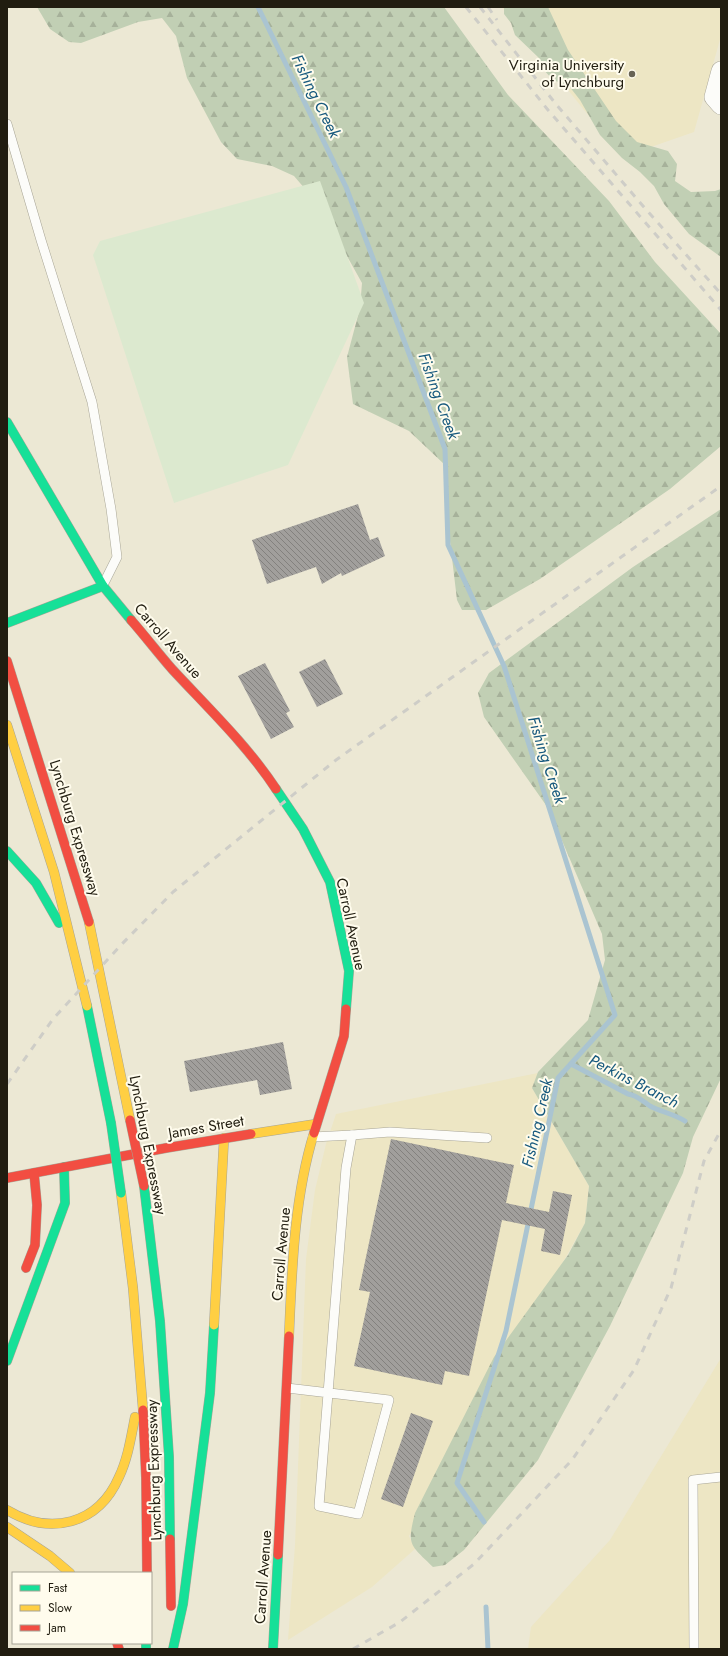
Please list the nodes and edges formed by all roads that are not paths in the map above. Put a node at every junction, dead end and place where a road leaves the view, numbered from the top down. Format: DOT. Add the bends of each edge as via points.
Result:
graph roads {
  1 [pos="721,71"];
  2 [pos="718,101"];
  3 [pos="7,124"];
  4 [pos="7,422"];
  5 [pos="103,586"];
  6 [pos="7,623"];
  7 [pos="7,661"];
  8 [pos="7,725"];
  9 [pos="7,851"];
  10 [pos="74,946"];
  11 [pos="316,1124"];
  12 [pos="352,1135"];
  13 [pos="312,1137"];
  14 [pos="224,1138"];
  15 [pos="487,1138"];
  16 [pos="64,1167"];
  17 [pos="34,1173"];
  18 [pos="7,1178"];
  19 [pos="24,1274"];
  20 [pos="7,1361"];
  21 [pos="142,1386"];
  22 [pos="287,1388"];
  23 [pos="327,1393"];
  24 [pos="721,1477"];
  25 [pos="7,1510"];
  26 [pos="7,1527"];
  27 [pos="69,1572"];
  28 [pos="147,1572"];
  29 [pos="169,1649"];
  30 [pos="173,1649"];
  31 [pos="273,1649"];
  32 [pos="694,1649"];
  1 -- 2 [label="street"];
  3 -- 5 [label="lane" via="92,402 117,557"];
  4 -- 5 [label="main road, Carroll Avenue"];
  5 -- 6 [label="main road"];
  5 -- 11 [label="main road, Carroll Avenue" via="171,668 226,726 267,775 303,829 330,882 349,971 348,1007 336,1067"];
  7 -- 29 [label="main road, Lynchburg Expressway, bridge" via="89,921 144,1186 160,1321 169,1457"];
  8 -- 10 [label="main road, Lynchburg Expressway" via="35,810"];
  9 -- 10 [label="main road" via="36,883"];
  10 -- 21 [label="main road, Lynchburg Expressway, bridge" via="111,1123 135,1302"];
  11 -- 13 [label="main road, Carroll Avenue"];
  11 -- 14 [label="main road, James Street"];
  12 -- 13 [label="lane"];
  12 -- 15 [label="lane" via="390,1132"];
  12 -- 23 [label="lane" via="346,1168"];
  13 -- 22 [label="main road, Carroll Avenue" via="301,1185 294,1253"];
  14 -- 16 [label="main road, James Street"];
  14 -- 30 [label="main road" via="210,1392 183,1604"];
  16 -- 17 [label="main road, James Street"];
  16 -- 20 [label="main road" via="65,1203"];
  17 -- 18 [label="main road, James Street"];
  17 -- 19 [label="main road" via="37,1206 35,1245"];
  21 -- 25 [label="main road" via="125,1464 116,1486 106,1500 80,1519 60,1525 44,1526 27,1522"];
  21 -- 28 [label="main road, Lynchburg Expressway"];
  22 -- 23 [label="lane"];
  22 -- 31 [label="main road, Carroll Avenue"];
  23 -- 23 [label="lane" via="389,1400 358,1514 319,1506"];
  24 -- 32 [label="lane" via="693,1480"];
  26 -- 27 [label="main road"];
}
